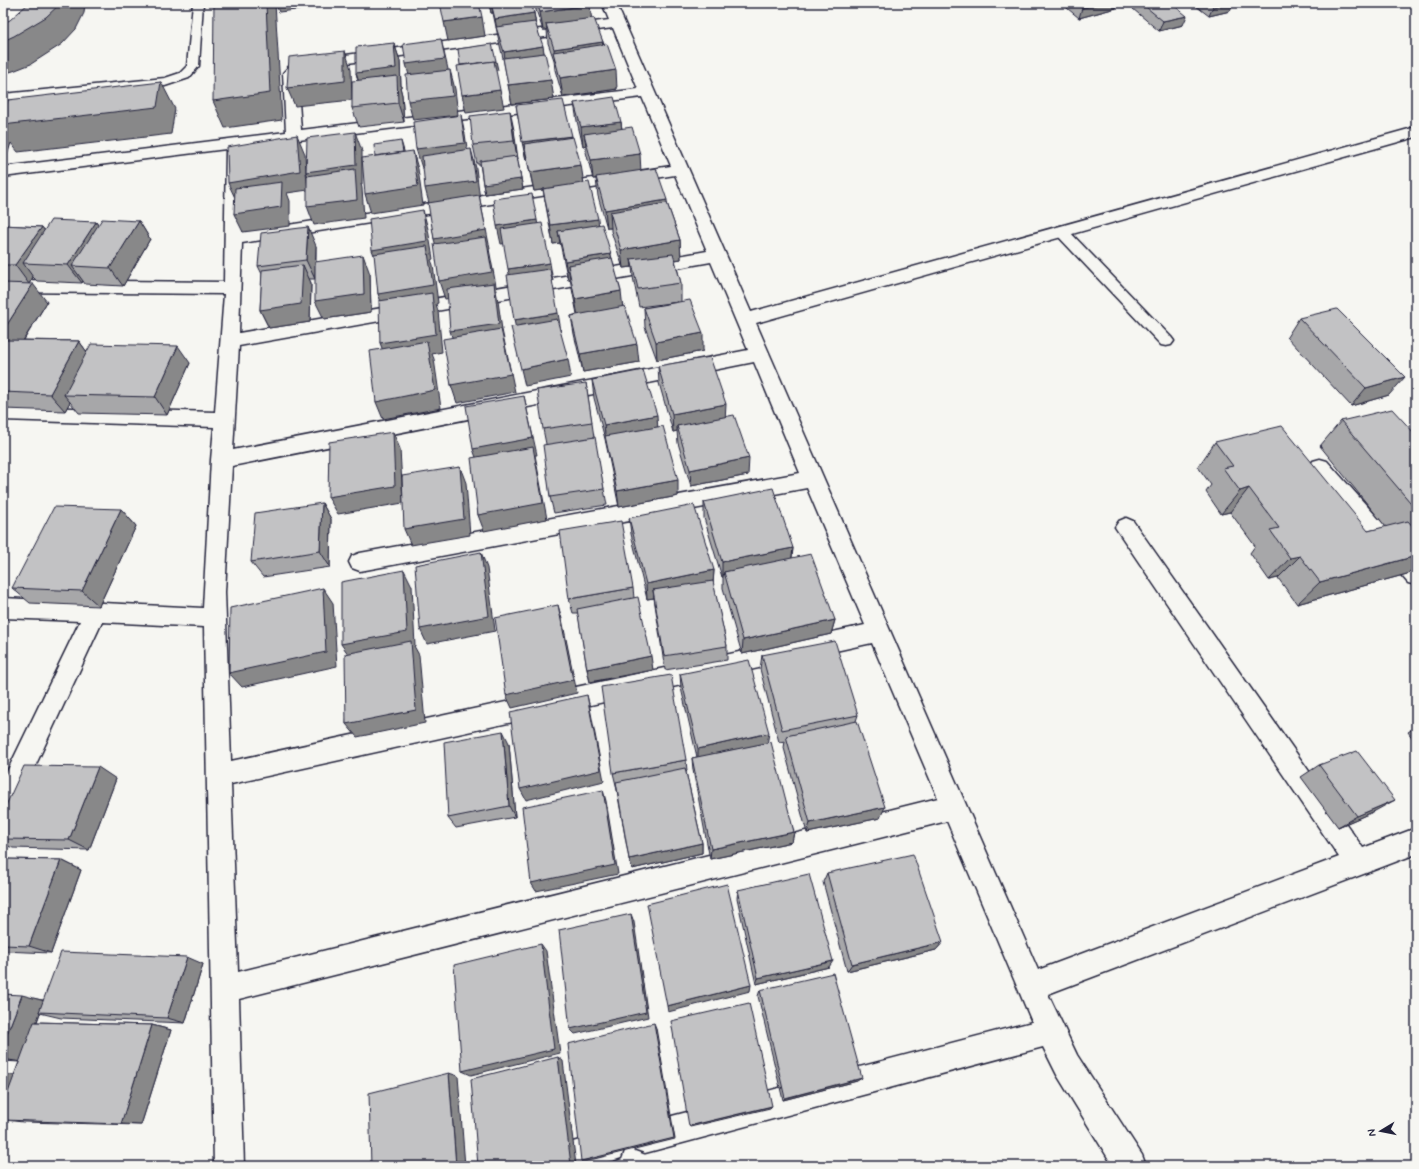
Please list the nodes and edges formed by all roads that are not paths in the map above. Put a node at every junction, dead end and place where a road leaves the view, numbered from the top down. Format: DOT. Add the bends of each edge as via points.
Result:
graph roads {
  1 [pos="198,3"];
  2 [pos="609,3"];
  3 [pos="618,23"];
  4 [pos="647,92"];
  5 [pos="3,98"];
  6 [pos="1416,132"];
  7 [pos="294,136"];
  8 [pos="234,143"];
  9 [pos="680,169"];
  10 [pos="3,172"];
  11 [pos="1061,231"];
  12 [pos="233,239"];
  13 [pos="718,255"];
  14 [pos="3,286"];
  15 [pos="233,288"];
  16 [pos="745,320"];
  17 [pos="228,341"];
  18 [pos="1166,341"];
  19 [pos="760,354"];
  20 [pos="3,413"];
  21 [pos="224,420"];
  22 [pos="221,460"];
  23 [pos="1320,467"];
  24 [pos="813,479"];
  25 [pos="1126,527"];
  26 [pos="360,562"];
  27 [pos="1416,576"];
  28 [pos="3,608"];
  29 [pos="96,612"];
  30 [pos="214,618"];
  31 [pos="879,632"];
  32 [pos="219,775"];
  33 [pos="3,806"];
  34 [pos="953,807"];
  35 [pos="1416,841"];
  36 [pos="1358,863"];
  37 [pos="1031,987"];
  38 [pos="224,989"];
  39 [pos="1050,1031"];
  40 [pos="229,1166"];
  41 [pos="539,1166"];
  42 [pos="1131,1166"];
  1 -- 5 [label="lane" via="193,66 189,73 180,79"];
  2 -- 3 [label="street"];
  3 -- 4 [label="street"];
  3 -- 7 [label="street" via="298,64 290,73"];
  4 -- 7 [label="street"];
  4 -- 9 [label="street"];
  6 -- 11 [label="street"];
  7 -- 8 [label="street"];
  8 -- 10 [label="street"];
  8 -- 12 [label="street"];
  9 -- 12 [label="street"];
  9 -- 13 [label="street"];
  11 -- 16 [label="street"];
  11 -- 18 [label="lane"];
  12 -- 15 [label="street"];
  13 -- 16 [label="street"];
  13 -- 17 [label="street"];
  14 -- 15 [label="street"];
  15 -- 17 [label="street"];
  16 -- 19 [label="street"];
  17 -- 21 [label="street"];
  19 -- 22 [label="street"];
  19 -- 24 [label="street"];
  20 -- 21 [label="street"];
  21 -- 22 [label="street"];
  22 -- 30 [label="street"];
  23 -- 27 [label="street"];
  24 -- 26 [label="street"];
  24 -- 31 [label="street"];
  25 -- 36 [label="street"];
  28 -- 29 [label="street"];
  29 -- 30 [label="street"];
  29 -- 33 [label="street"];
  30 -- 32 [label="street"];
  31 -- 32 [label="street"];
  31 -- 34 [label="street"];
  32 -- 38 [label="street"];
  34 -- 37 [label="street"];
  34 -- 38 [label="street"];
  35 -- 36 [label="street"];
  36 -- 37 [label="street"];
  37 -- 39 [label="street"];
  38 -- 40 [label="street"];
  39 -- 41 [label="street"];
  39 -- 42 [label="street" via="1067,1065"];
}
